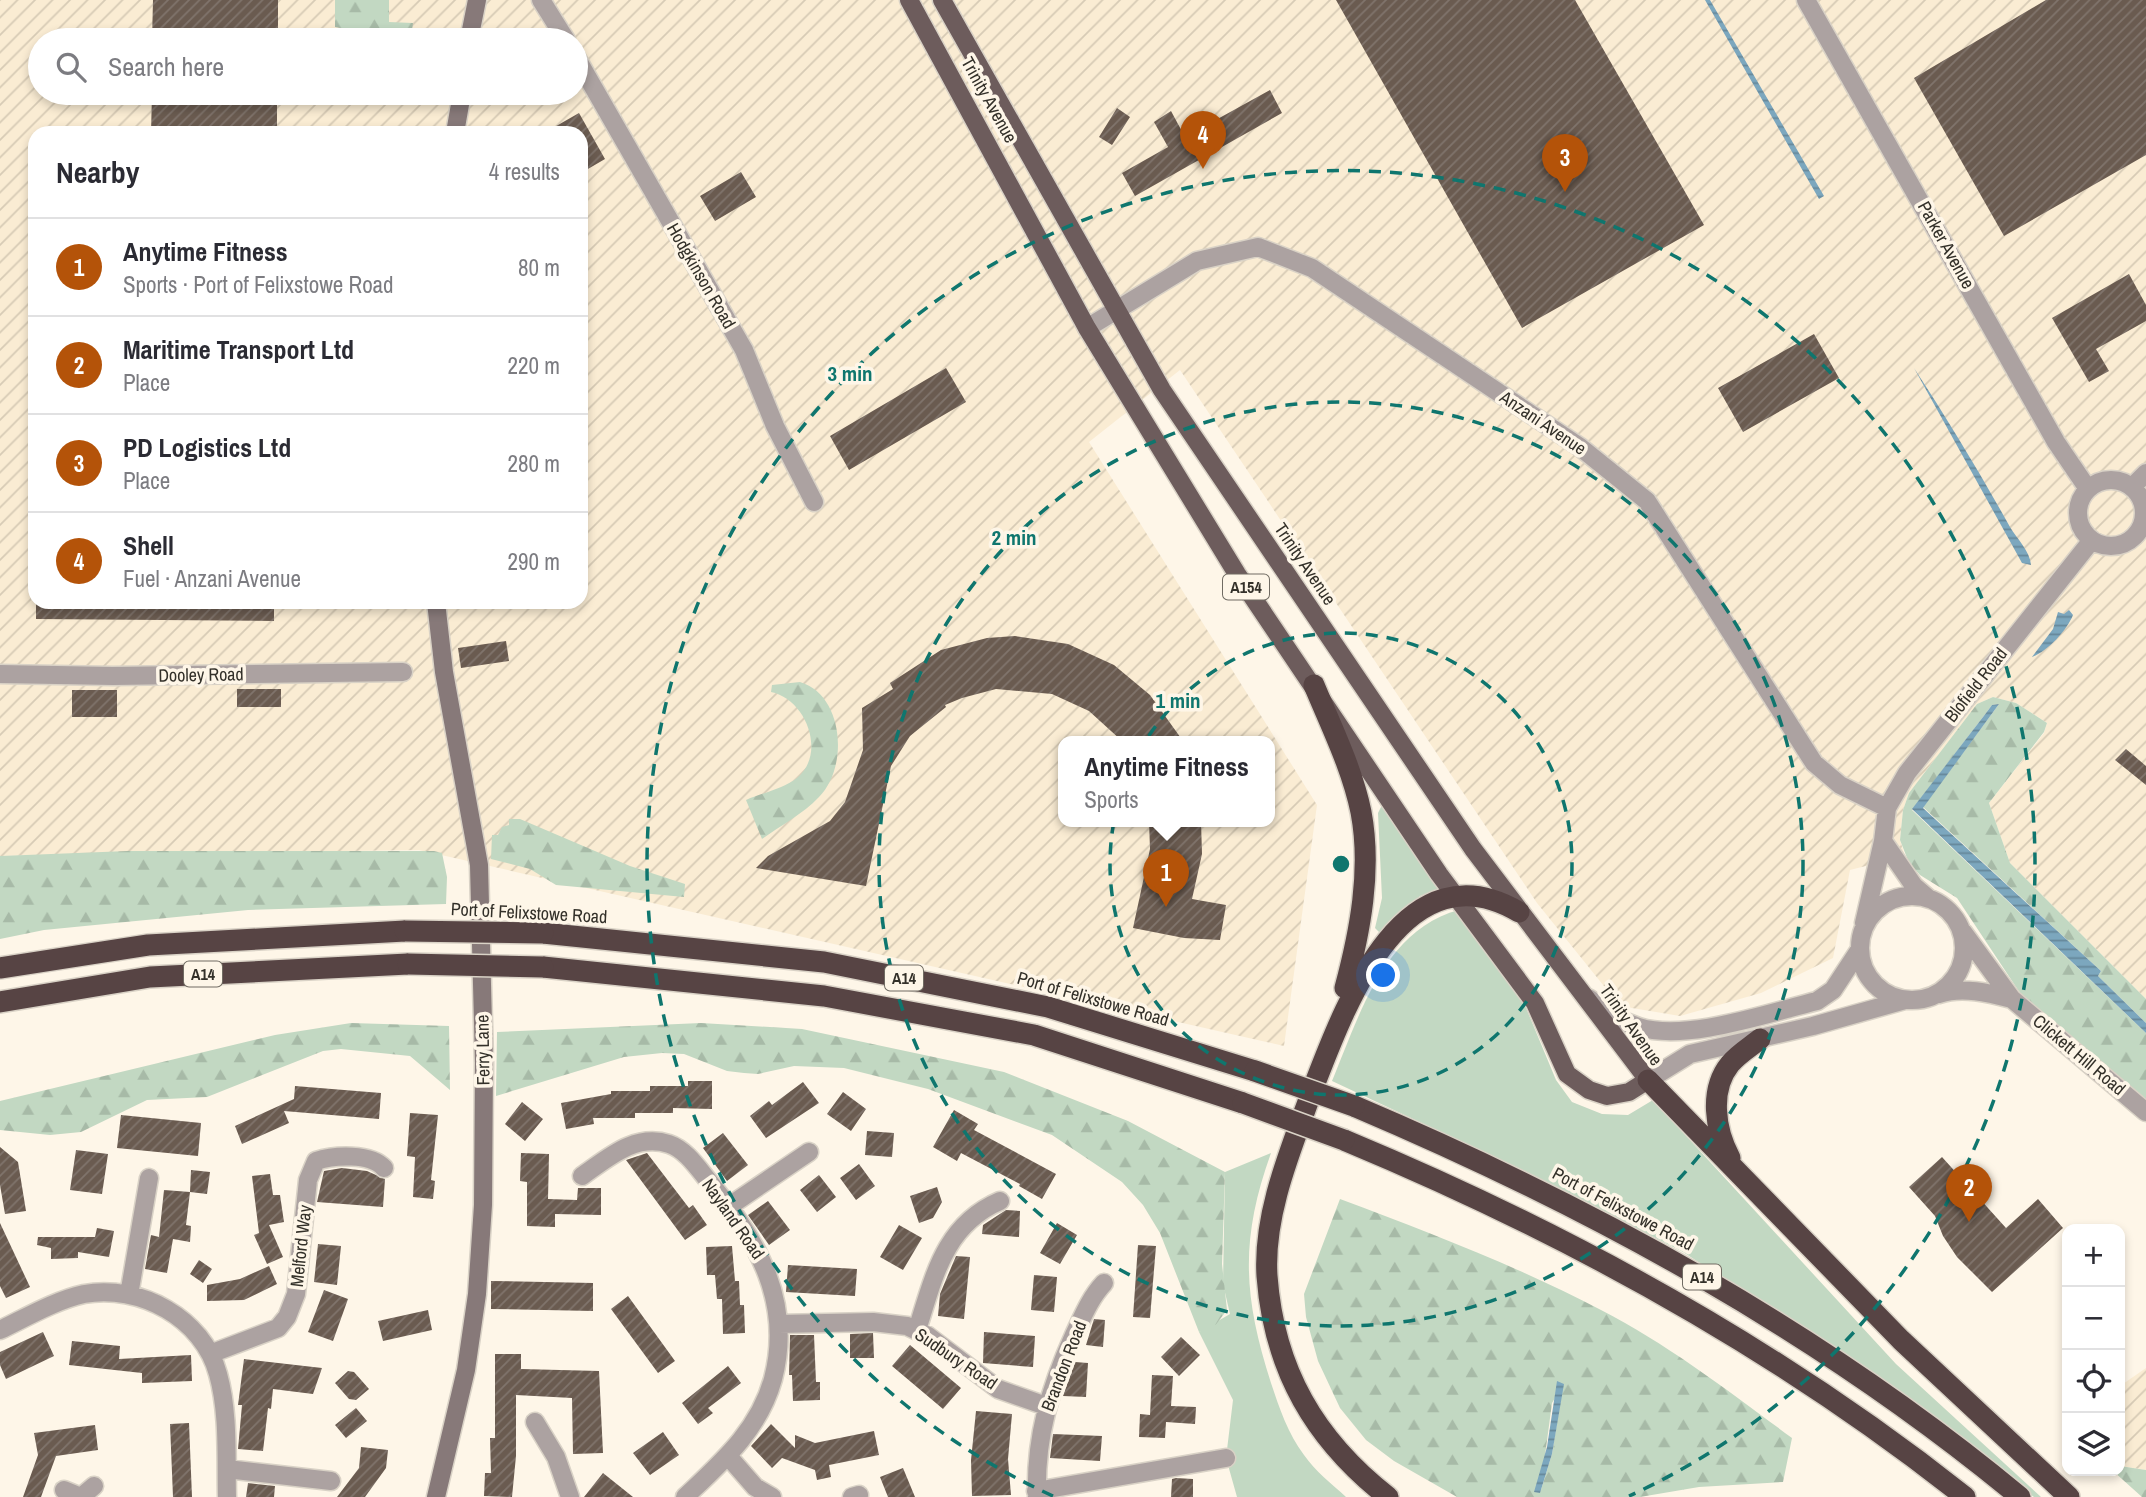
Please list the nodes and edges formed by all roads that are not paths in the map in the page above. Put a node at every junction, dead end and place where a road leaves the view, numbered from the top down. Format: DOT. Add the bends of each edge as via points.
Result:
graph roads {
  1 [pos="477,0"];
  2 [pos="541,0"];
  3 [pos="909,0"];
  4 [pos="942,0"];
  5 [pos="1806,0"];
  6 [pos="471,28"];
  7 [pos="558,28"];
  8 [pos="588,78"];
  9 [pos="460,105"];
  10 [pos="456,126"];
  11 [pos="1116,311"];
  12 [pos="1087,328"];
  13 [pos="2146,473"];
  14 [pos="2132,487"];
  15 [pos="2088,489"];
  16 [pos="814,502"];
  17 [pos="2141,539"];
  18 [pos="2092,540"];
  19 [pos="437,609"];
  20 [pos="403,672"];
  21 [pos="0,674"];
  22 [pos="1314,685"];
  23 [pos="1887,808"];
  24 [pos="1883,841"];
  25 [pos="1458,896"];
  26 [pos="1930,899"];
  27 [pos="1519,912"];
  28 [pos="1961,929"];
  29 [pos="1861,941"];
  30 [pos="0,968"];
  31 [pos="1588,998"];
  32 [pos="1928,998"];
  33 [pos="2012,999"];
  34 [pos="1905,1000"];
  35 [pos="0,1002"];
  36 [pos="1760,1039"];
  37 [pos="1330,1044"];
  38 [pos="1648,1080"];
  39 [pos="2146,1112"];
  40 [pos="809,1153"];
  41 [pos="384,1168"];
  42 [pos="1736,1169"];
  43 [pos="582,1176"];
  44 [pos="149,1178"];
  45 [pos="1000,1201"];
  46 [pos="728,1208"];
  47 [pos="1104,1283"];
  48 [pos="129,1296"];
  49 [pos="779,1324"];
  50 [pos="2,1325"];
  51 [pos="917,1330"];
  52 [pos="210,1354"];
  53 [pos="1046,1406"];
  54 [pos="534,1422"];
  55 [pos="728,1456"];
  56 [pos="1226,1458"];
  57 [pos="226,1469"];
  58 [pos="331,1481"];
  59 [pos="1037,1494"];
  60 [pos="227,1497"];
  61 [pos="436,1497"];
  62 [pos="570,1497"];
  63 [pos="685,1497"];
  64 [pos="772,1497"];
  65 [pos="1388,1497"];
  66 [pos="1965,1497"];
  67 [pos="2020,1497"];
  68 [pos="2069,1497"];
  1 -- 6 [label="street"];
  2 -- 7 [label="street"];
  3 -- 12 [label="main road, Trinity Avenue / A154"];
  4 -- 11 [label="main road, Trinity Avenue / A154"];
  5 -- 15 [label="street, Parker Avenue" via="2056,442"];
  8 -- 16 [label="street, Hodgkinson Road" via="744,350 775,426"];
  9 -- 10 [label="street"];
  11 -- 12 [label="street, Anzani Avenue"];
  11 -- 23 [label="street, Anzani Avenue" via="1197,261 1258,247 1312,268 1580,447 1647,502 1814,763 1840,785"];
  11 -- 27 [label="main road, Trinity Avenue / A154" via="1185,423 1386,723"];
  12 -- 22 [label="main road, Trinity Avenue / A154" via="1237,574"];
  13 -- 14 [label="street"];
  14 -- 15 [label="street" via="2108,479"];
  14 -- 17 [label="street" via="2144,511"];
  15 -- 18 [label="street" via="2078,515 2083,532"];
  17 -- 18 [label="street" via="2113,546"];
  18 -- 23 [label="street, Blofield Road" via="1906,773"];
  19 -- 61 [label="street, Ferry Lane" via="479,865 483,1205 474,1327"];
  20 -- 21 [label="street, Dooley Road" via="114,677"];
  22 -- 25 [label="main road, Trinity Avenue / A154"];
  22 -- 37 [label="highway" via="1351,776 1365,850 1354,954"];
  23 -- 24 [label="street, Blofield Road"];
  24 -- 26 [label="street" via="1914,886"];
  24 -- 29 [label="street, Blofield Road"];
  25 -- 27 [label="highway" via="1496,901"];
  25 -- 37 [label="highway" via="1421,911 1393,932 1365,969"];
  25 -- 38 [label="main road, Trinity Avenue / A154" via="1535,1003 1567,1074 1588,1090 1606,1096 1629,1092"];
  26 -- 28 [label="street" via="1954,916"];
  26 -- 29 [label="street" via="1913,895 1881,906 1870,918"];
  27 -- 31 [label="main road, Trinity Avenue / A154"];
  28 -- 32 [label="street" via="1964,943 1959,971 1951,983"];
  28 -- 33 [label="street, Clickett Hill Road"];
  29 -- 31 [label="street" via="1833,990 1817,1001 1685,1032 1639,1027"];
  29 -- 34 [label="street" via="1868,977 1891,996"];
  30 -- 67 [label="highway, Port of Felixstowe Road / A14, bridge" via="148,944 405,931 543,933 824,962 1048,1007 1354,1106 1513,1177 1680,1263 1855,1373"];
  31 -- 38 [label="main road, Trinity Avenue / A154"];
  32 -- 33 [label="street" via="1950,990"];
  32 -- 34 [label="street"];
  33 -- 39 [label="street, Clickett Hill Road"];
  34 -- 36 [label="street"];
  35 -- 66 [label="highway, A14, bridge" via="150,976 408,964 543,967 824,996 1034,1035 1343,1140 1539,1227 1787,1370"];
  36 -- 38 [label="street" via="1690,1054"];
  36 -- 42 [label="highway" via="1731,1063 1717,1097 1724,1145"];
  37 -- 65 [label="highway" via="1278,1194 1267,1273 1271,1309 1286,1365 1322,1433"];
  38 -- 42 [label="highway"];
  40 -- 46 [label="street"];
  41 -- 52 [label="street, Melford Way" via="371,1160 316,1161 308,1180 296,1294 287,1317 278,1328"];
  42 -- 68 [label="highway" via="1901,1340"];
  43 -- 46 [label="street, Nayland Road" via="625,1146 669,1144 691,1160"];
  44 -- 48 [label="street"];
  45 -- 51 [label="street" via="963,1222 950,1242"];
  46 -- 49 [label="street, Nayland Road" via="766,1266"];
  47 -- 53 [label="street, Brandon Road" via="1087,1307"];
  48 -- 50 [label="street" via="80,1295"];
  48 -- 52 [label="street" via="173,1312 193,1329"];
  49 -- 51 [label="street, Sudbury Road" via="873,1322"];
  49 -- 55 [label="street, Nayland Road" via="777,1361 767,1397 745,1438"];
  51 -- 53 [label="street, Sudbury Road" via="998,1389"];
  52 -- 57 [label="street" via="223,1402"];
  53 -- 59 [label="street, Brandon Road" via="1038,1446"];
  54 -- 62 [label="street" via="556,1457"];
  55 -- 63 [label="street, Nayland Road"];
  55 -- 64 [label="street" via="755,1487"];
  56 -- 59 [label="street"];
  57 -- 58 [label="street"];
  57 -- 60 [label="street"];
}
